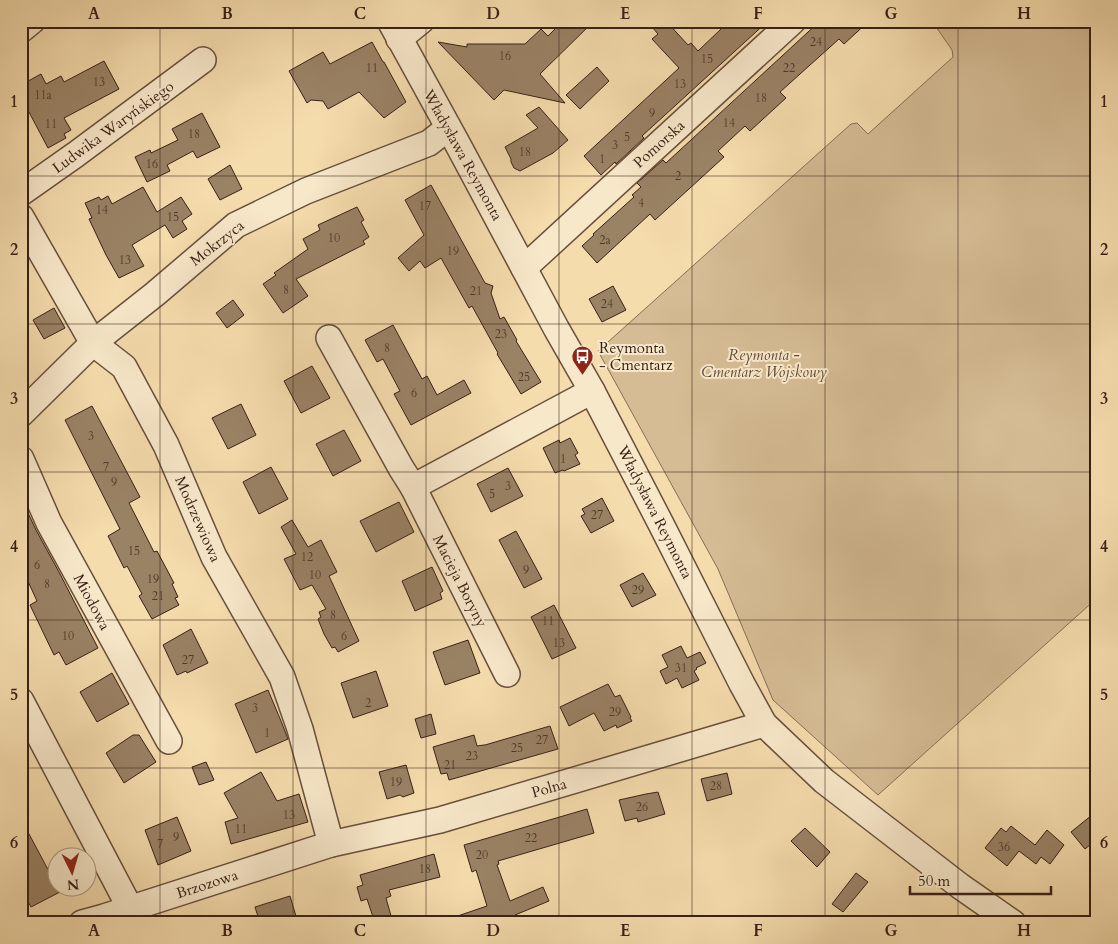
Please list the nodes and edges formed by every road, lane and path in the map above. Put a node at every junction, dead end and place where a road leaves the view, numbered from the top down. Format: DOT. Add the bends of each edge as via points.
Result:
graph roads {
  1 [pos="32,21"];
  2 [pos="421,21"];
  3 [pos="793,21"];
  4 [pos="21,30"];
  5 [pos="394,30"];
  6 [pos="203,60"];
  7 [pos="448,128"];
  8 [pos="21,193"];
  9 [pos="21,217"];
  10 [pos="524,268"];
  11 [pos="329,338"];
  12 [pos="93,343"];
  13 [pos="592,391"];
  14 [pos="21,414"];
  15 [pos="21,459"];
  16 [pos="413,487"];
  17 [pos="507,674"];
  18 [pos="21,701"];
  19 [pos="764,724"];
  20 [pos="169,741"];
  21 [pos="331,844"];
  22 [pos="130,908"];
  23 [pos="82,923"];
  24 [pos="1013,923"];
  1 -- 4 [label="street"];
  2 -- 5 [label="street"];
  3 -- 10 [label="street, Pomorska"];
  5 -- 7 [label="street, Władysława Reymonta"];
  6 -- 8 [label="street, Ludwika Waryńskiego"];
  7 -- 10 [label="street, Władysława Reymonta"];
  7 -- 12 [label="street, Mokrzyca" via="429,143 306,191 236,225"];
  9 -- 12 [label="street, Modrzewiowa"];
  10 -- 13 [label="street, Władysława Reymonta"];
  11 -- 16 [label="street, Macieja Boryny"];
  12 -- 14 [label="street, Mokrzyca"];
  12 -- 21 [label="street, Modrzewiowa" via="124,367 166,445 214,557 282,677 300,729"];
  13 -- 16 [label="street"];
  13 -- 19 [label="street, Władysława Reymonta"];
  15 -- 20 [label="street, Miodowa" via="49,523"];
  16 -- 17 [label="street, Macieja Boryny"];
  18 -- 22 [label="street"];
  19 -- 21 [label="street, Polna" via="440,820"];
  19 -- 24 [label="street, Władysława Reymonta" via="824,781"];
  21 -- 22 [label="street, Brzozowa"];
  22 -- 23 [label="street, Brzozowa"];
}
